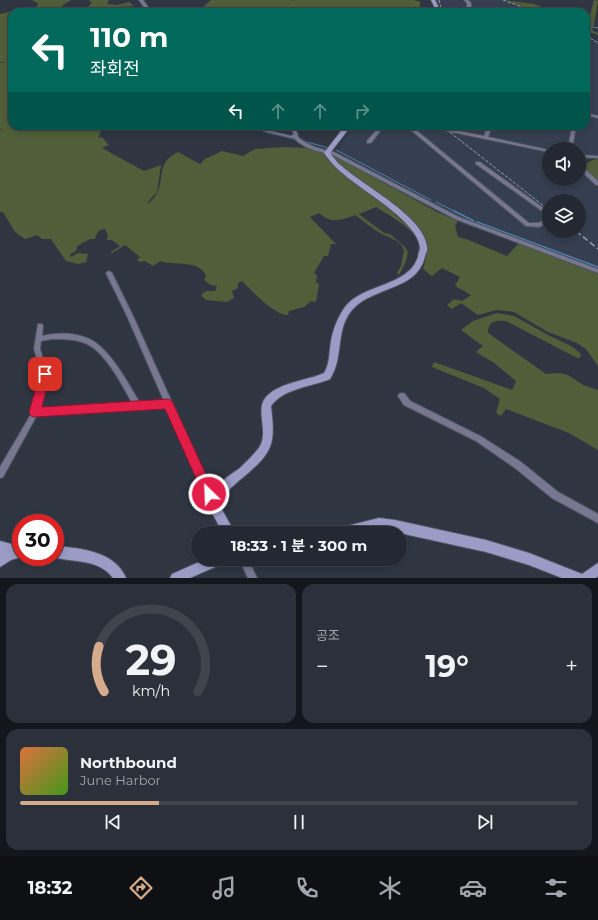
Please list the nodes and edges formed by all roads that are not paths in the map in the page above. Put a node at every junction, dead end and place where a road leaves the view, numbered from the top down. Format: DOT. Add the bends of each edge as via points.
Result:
graph roads {
  1 [pos="293,130"];
  2 [pos="345,130"];
  3 [pos="379,130"];
  4 [pos="413,130"];
  5 [pos="447,130"];
  6 [pos="489,130"];
  7 [pos="573,130"];
  8 [pos="265,131"];
  9 [pos="296,138"];
  10 [pos="486,138"];
  11 [pos="369,142"];
  12 [pos="571,142"];
  13 [pos="542,150"];
  14 [pos="327,153"];
  15 [pos="586,156"];
  16 [pos="598,157"];
  17 [pos="478,163"];
  18 [pos="586,173"];
  19 [pos="598,184"];
  20 [pos="542,209"];
  21 [pos="542,224"];
  22 [pos="598,271"];
  23 [pos="109,273"];
  24 [pos="40,326"];
  25 [pos="39,339"];
  26 [pos="402,396"];
  27 [pos="168,404"];
  28 [pos="138,406"];
  29 [pos="35,412"];
  30 [pos="0,474"];
  31 [pos="215,502"];
  32 [pos="598,519"];
  33 [pos="225,526"];
  34 [pos="371,526"];
  35 [pos="395,526"];
  36 [pos="407,529"];
  37 [pos="0,547"];
  38 [pos="12,550"];
  39 [pos="12,554"];
  40 [pos="64,554"];
  41 [pos="0,560"];
  42 [pos="204,566"];
  43 [pos="247,566"];
  44 [pos="598,569"];
  45 [pos="120,578"];
  46 [pos="176,578"];
  47 [pos="253,578"];
  48 [pos="577,578"];
  49 [pos="586,578"];
  1 -- 9 [label="street"];
  2 -- 14 [label="street"];
  3 -- 11 [label="street"];
  4 -- 21 [label="street" via="528,225"];
  5 -- 10 [label="street"];
  6 -- 10 [label="street"];
  7 -- 12 [label="street"];
  8 -- 9 [label="street"];
  9 -- 14 [label="street"];
  10 -- 13 [label="street"];
  14 -- 22 [label="street" via="332,153 458,218"];
  14 -- 31 [label="street" via="335,164 381,198 418,231 424,246 423,259 411,274 364,297 348,309 335,344 331,371 327,376 279,392 268,401 267,441 264,449 243,472 228,483"];
  15 -- 16 [label="street"];
  17 -- 20 [label="street"];
  18 -- 19 [label="street"];
  23 -- 27 [label="street"];
  24 -- 25 [label="street"];
  25 -- 28 [label="street" via="61,336 93,344 122,379"];
  25 -- 29 [label="street" via="37,354 45,377"];
  26 -- 32 [label="street" via="407,403 479,439 518,465 555,496"];
  27 -- 28 [label="street"];
  27 -- 31 [label="street"];
  28 -- 29 [label="street"];
  29 -- 30 [label="street"];
  31 -- 33 [label="street"];
  34 -- 35 [label="street"];
  36 -- 48 [label="street" via="486,546 529,559"];
  37 -- 38 [label="street"];
  39 -- 41 [label="street"];
  40 -- 45 [label="street" via="110,564"];
  42 -- 46 [label="street"];
  43 -- 47 [label="street"];
  44 -- 49 [label="street"];
}
